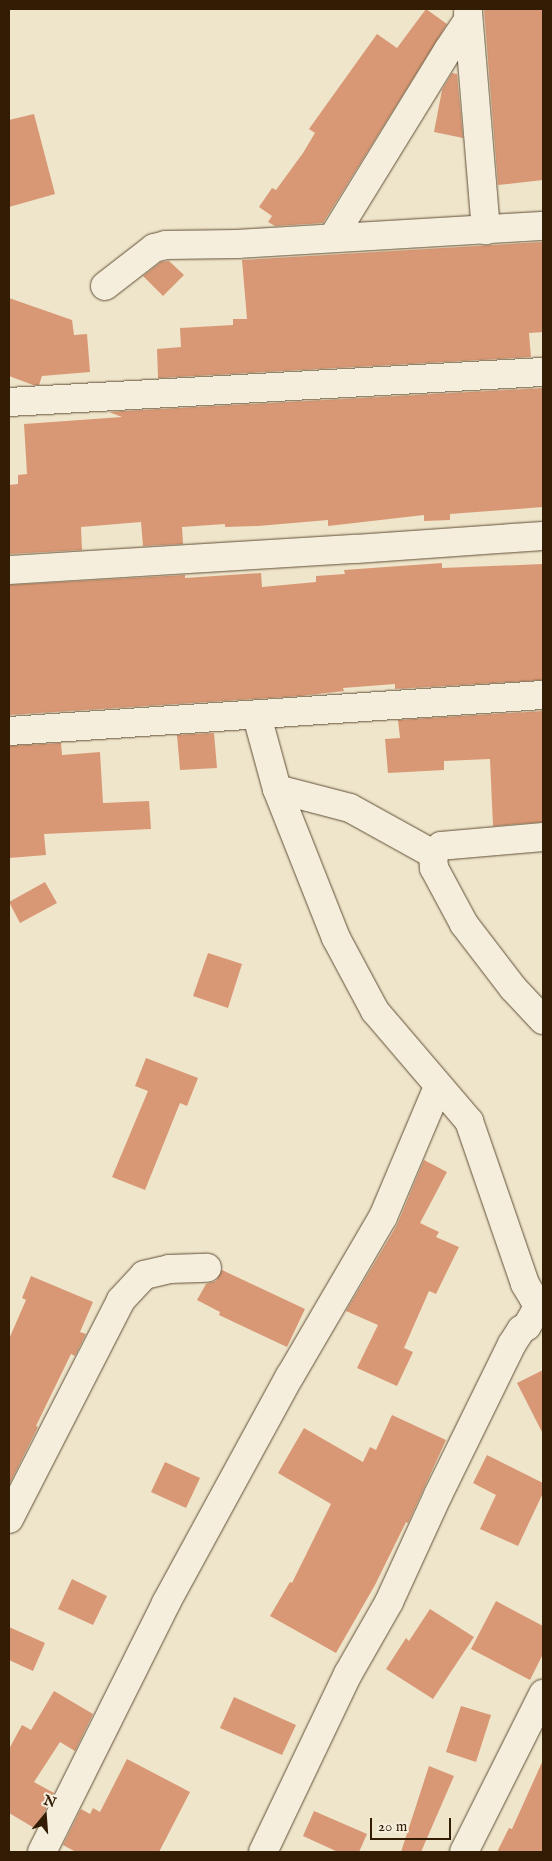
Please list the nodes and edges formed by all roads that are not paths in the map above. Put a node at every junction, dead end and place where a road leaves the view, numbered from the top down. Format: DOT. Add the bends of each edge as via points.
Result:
graph roads {
  1 [pos="468,15"];
  2 [pos="543,226"];
  3 [pos="486,230"];
  4 [pos="333,237"];
  5 [pos="104,286"];
  6 [pos="543,372"];
  7 [pos="9,402"];
  8 [pos="543,536"];
  9 [pos="9,570"];
  10 [pos="543,695"];
  11 [pos="256,716"];
  12 [pos="9,731"];
  13 [pos="277,789"];
  14 [pos="543,836"];
  15 [pos="433,854"];
  16 [pos="543,1020"];
  17 [pos="438,1087"];
  18 [pos="207,1268"];
  19 [pos="541,1308"];
  20 [pos="9,1519"];
  21 [pos="543,1694"];
  22 [pos="42,1852"];
  23 [pos="263,1852"];
  24 [pos="464,1852"];
  1 -- 3 [label="street"];
  1 -- 4 [label="street"];
  2 -- 3 [label="street"];
  3 -- 4 [label="street"];
  4 -- 5 [label="street" via="166,245 154,248"];
  6 -- 7 [label="street"];
  8 -- 9 [label="street"];
  10 -- 11 [label="street"];
  11 -- 12 [label="street"];
  11 -- 13 [label="street"];
  13 -- 15 [label="street" via="350,808"];
  13 -- 17 [label="street" via="336,938 371,1003"];
  14 -- 15 [label="street" via="441,846"];
  15 -- 16 [label="street" via="434,868 464,924 513,988"];
  17 -- 19 [label="street" via="468,1121 526,1284"];
  17 -- 22 [label="street" via="383,1217 290,1376 166,1603"];
  18 -- 20 [label="street" via="169,1269 144,1275 120,1300"];
  19 -- 23 [label="street" via="512,1344 389,1602 348,1674"];
  21 -- 24 [label="street"];
}
